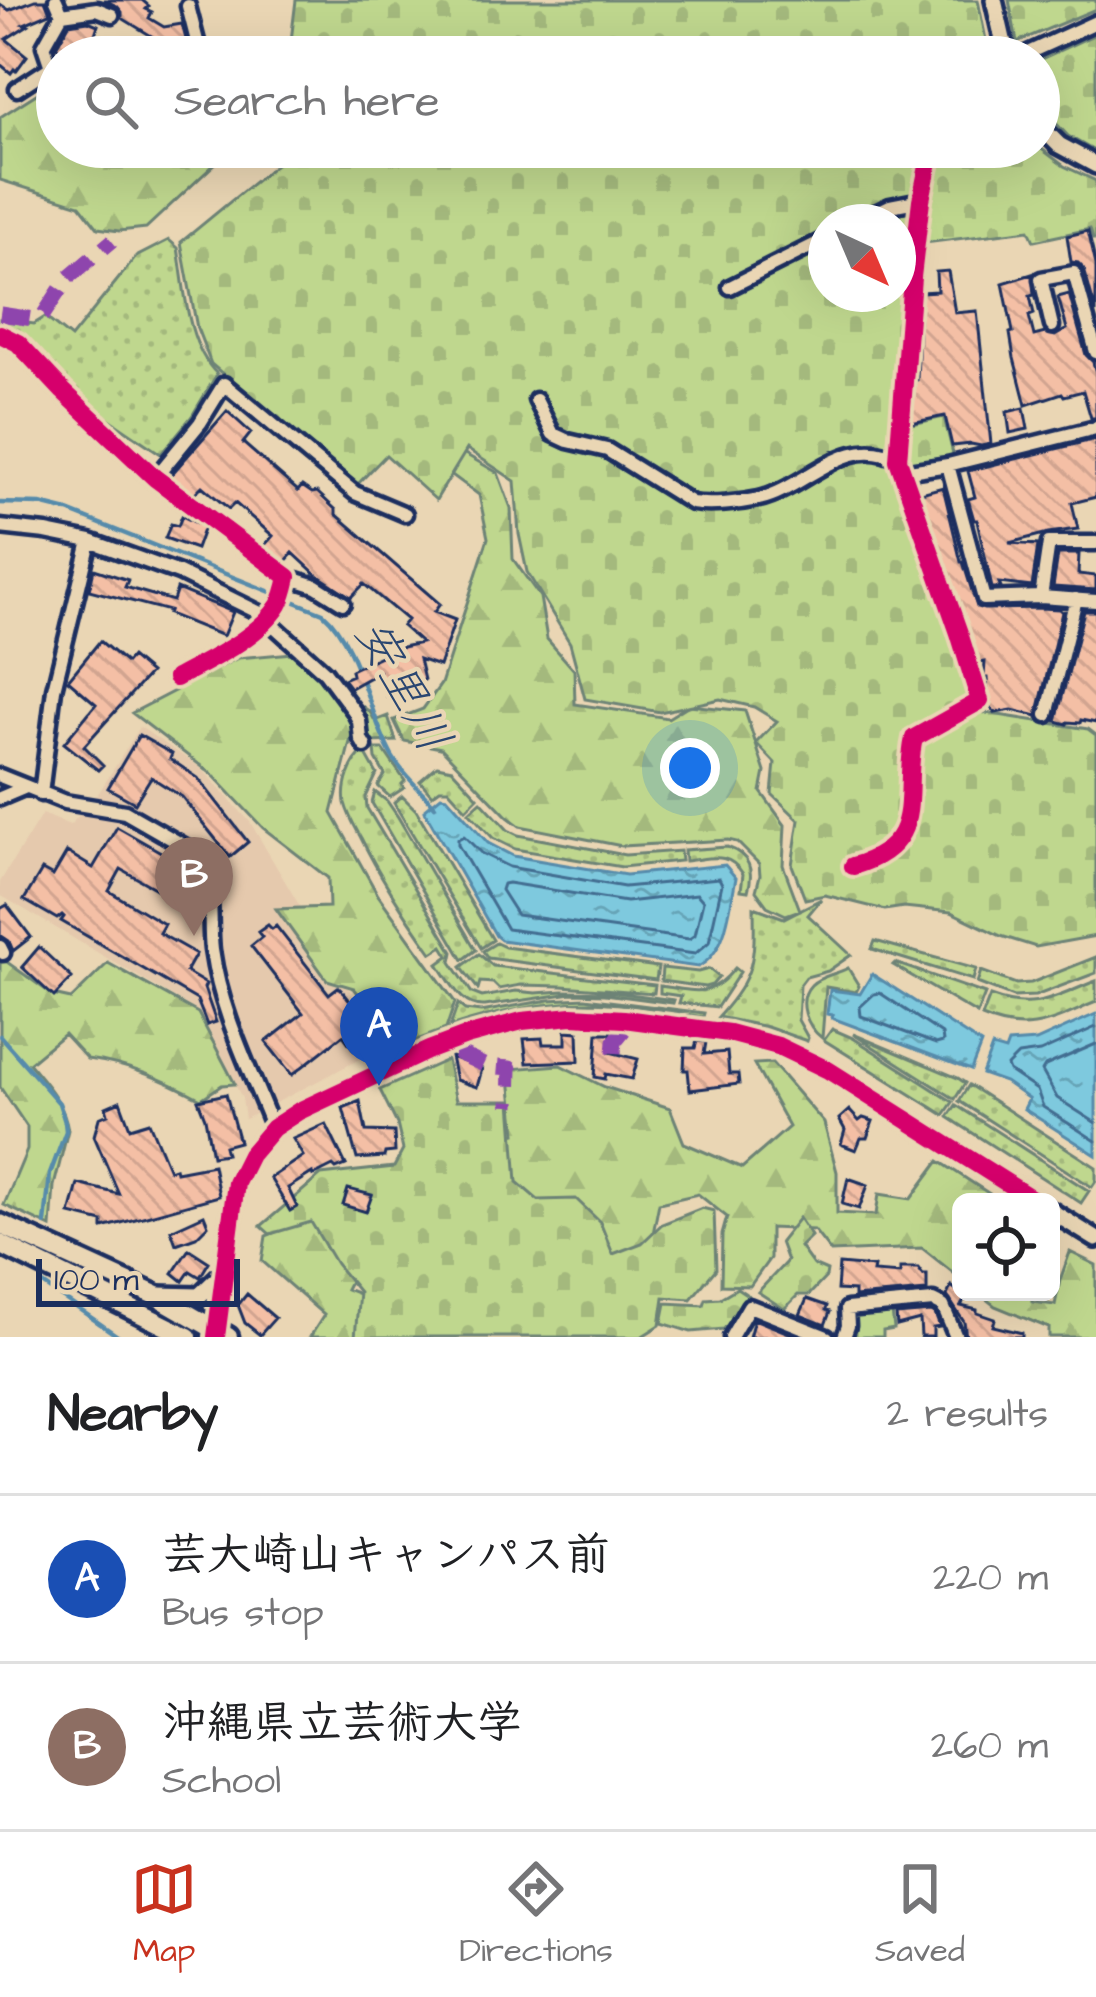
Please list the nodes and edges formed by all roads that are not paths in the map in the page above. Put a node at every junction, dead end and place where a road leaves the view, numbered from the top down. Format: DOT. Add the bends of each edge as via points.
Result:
graph roads {
  1 [pos="994,0"];
  2 [pos="188,6"];
  3 [pos="59,7"];
  4 [pos="112,15"];
  5 [pos="1096,22"];
  6 [pos="48,36"];
  7 [pos="196,36"];
  8 [pos="1002,36"];
  9 [pos="1060,38"];
  10 [pos="36,78"];
  11 [pos="17,88"];
  12 [pos="1060,146"];
  13 [pos="1096,165"];
  14 [pos="928,168"];
  15 [pos="921,200"];
  16 [pos="900,204"];
  17 [pos="808,248"];
  18 [pos="730,287"];
  19 [pos="1052,326"];
  20 [pos="0,334"];
  21 [pos="1096,352"];
  22 [pos="536,400"];
  23 [pos="1096,428"];
  24 [pos="948,465"];
  25 [pos="901,466"];
  26 [pos="155,478"];
  27 [pos="405,514"];
  28 [pos="0,527"];
  29 [pos="90,541"];
  30 [pos="1096,543"];
  31 [pos="285,588"];
  32 [pos="1041,597"];
  33 [pos="1076,599"];
  34 [pos="1096,601"];
  35 [pos="343,603"];
  36 [pos="268,619"];
  37 [pos="176,678"];
  38 [pos="1047,715"];
  39 [pos="365,746"];
  40 [pos="0,776"];
  41 [pos="26,787"];
  42 [pos="41,794"];
  43 [pos="0,798"];
  44 [pos="853,866"];
  45 [pos="273,1128"];
  46 [pos="1022,1193"];
  47 [pos="1060,1216"];
  48 [pos="0,1224"];
  49 [pos="1096,1239"];
  50 [pos="0,1244"];
  51 [pos="222,1274"];
  52 [pos="155,1295"];
  53 [pos="220,1334"];
  54 [pos="188,1337"];
  55 [pos="731,1337"];
  56 [pos="827,1337"];
  57 [pos="844,1337"];
  58 [pos="956,1337"];
  1 -- 8 [label="street"];
  2 -- 7 [label="street"];
  3 -- 4 [label="street"];
  3 -- 6 [label="street"];
  5 -- 9 [label="street"];
  10 -- 11 [label="street"];
  12 -- 13 [label="street"];
  14 -- 15 [label="street"];
  15 -- 16 [label="street"];
  15 -- 25 [label="street"];
  17 -- 18 [label="street"];
  19 -- 21 [label="street" via="1041,279 1074,273"];
  20 -- 26 [label="street"];
  22 -- 25 [label="street" via="560,439 607,450 707,506 760,499 855,452 885,452"];
  23 -- 24 [label="street"];
  24 -- 25 [label="street"];
  24 -- 32 [label="street" via="984,599"];
  25 -- 44 [label="street" via="980,701 914,738 900,838"];
  26 -- 27 [label="street" via="224,384 355,493"];
  26 -- 31 [label="street"];
  28 -- 29 [label="street"];
  29 -- 36 [label="street" via="179,573"];
  29 -- 42 [label="street" via="55,689"];
  30 -- 32 [label="street" via="1049,543"];
  31 -- 35 [label="street" via="316,586"];
  31 -- 36 [label="street"];
  32 -- 33 [label="street"];
  33 -- 34 [label="street"];
  33 -- 38 [label="street"];
  36 -- 37 [label="street"];
  36 -- 39 [label="street" via="325,673 354,711"];
  40 -- 41 [label="street"];
  41 -- 42 [label="street"];
  41 -- 43 [label="street"];
  42 -- 45 [label="street" via="125,812 201,859 218,992"];
  45 -- 46 [label="street" via="466,1036 538,1019 624,1019 752,1037 801,1056"];
  45 -- 51 [label="street" via="236,1183"];
  47 -- 49 [label="street"];
  48 -- 52 [label="main road"];
  50 -- 54 [label="main road"];
  51 -- 52 [label="street" via="199,1296"];
  51 -- 53 [label="street"];
  52 -- 53 [label="main road"];
  55 -- 56 [label="street" via="749,1306"];
  57 -- 58 [label="street" via="847,1309 933,1300"];
}
